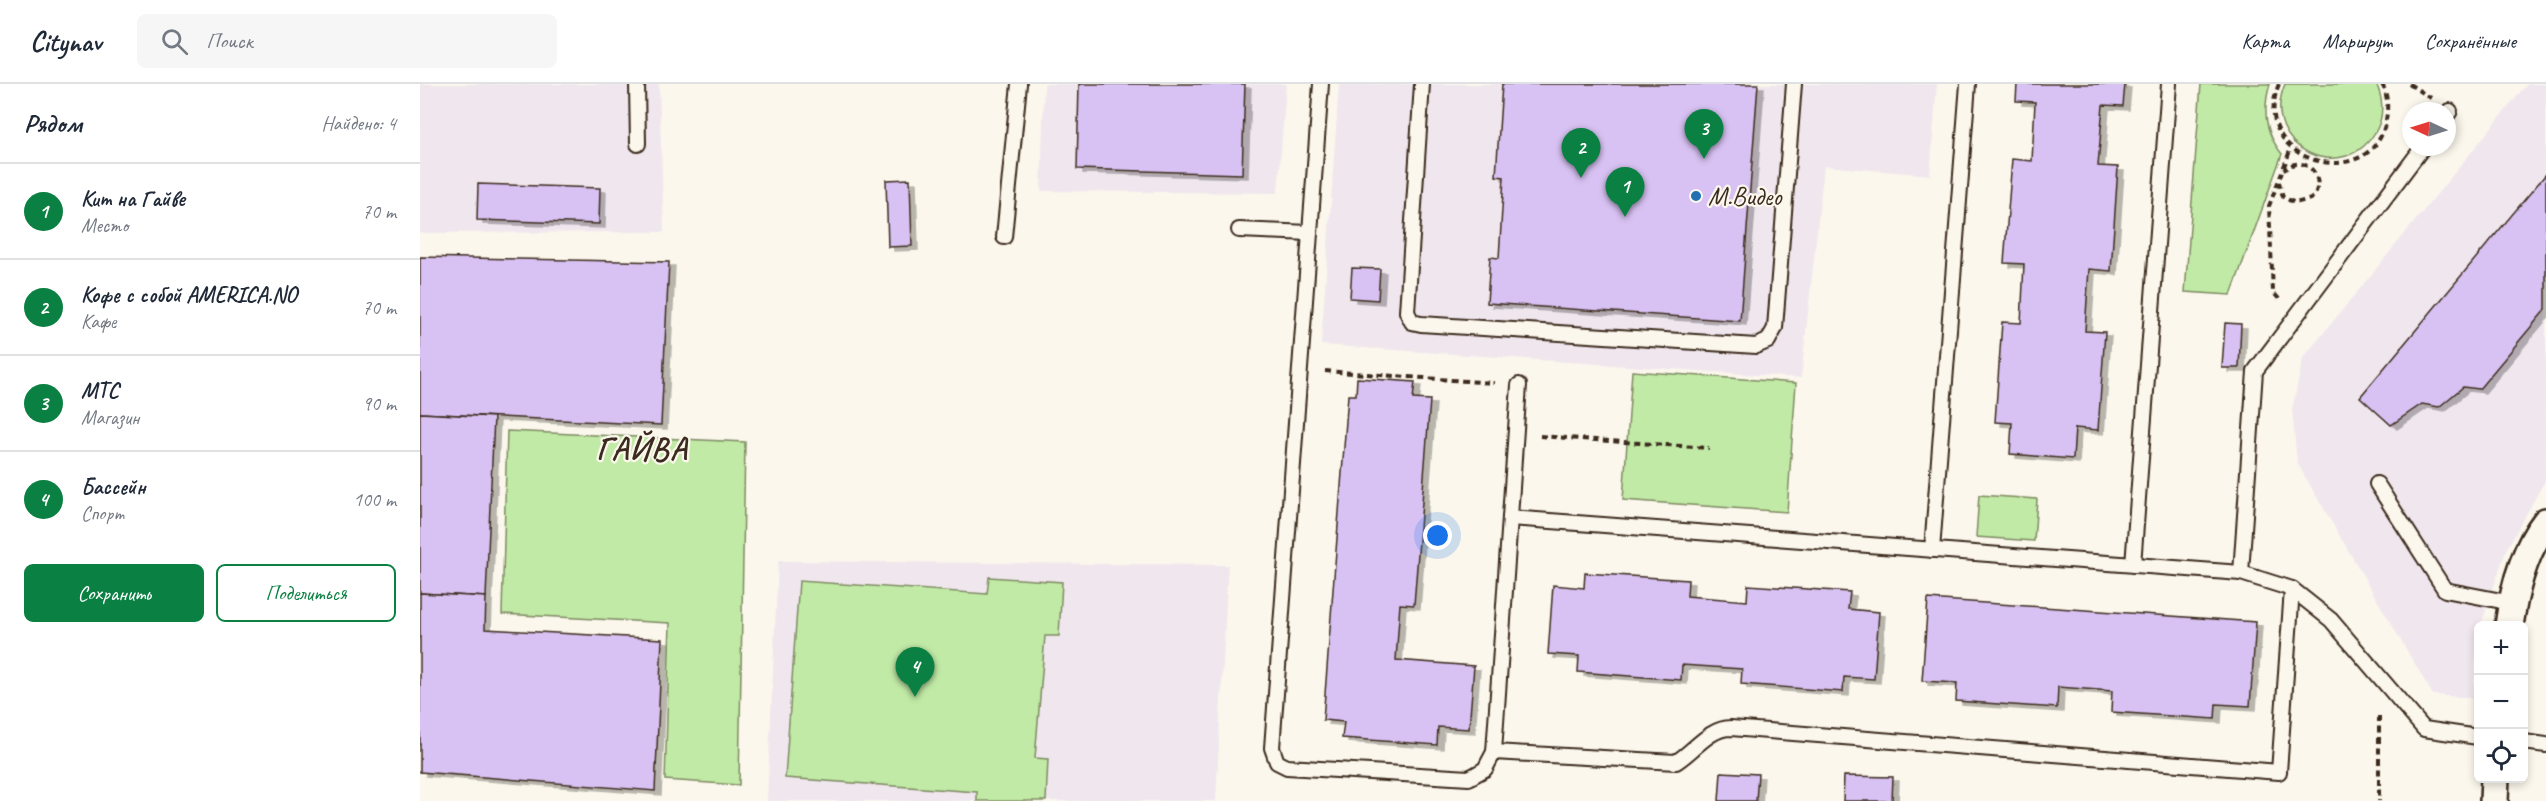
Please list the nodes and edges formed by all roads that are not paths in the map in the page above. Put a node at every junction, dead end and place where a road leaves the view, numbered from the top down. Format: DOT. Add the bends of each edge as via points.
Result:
graph roads {
  1 [pos="637,84"];
  2 [pos="1019,84"];
  3 [pos="1321,84"];
  4 [pos="1422,84"];
  5 [pos="1794,84"];
  6 [pos="1968,84"];
  7 [pos="2169,84"];
  8 [pos="638,144"];
  9 [pos="2416,156"];
  10 [pos="1239,230"];
  11 [pos="1310,233"];
  12 [pos="1004,237"];
  13 [pos="1519,385"];
  14 [pos="2377,484"];
  15 [pos="1510,518"];
  16 [pos="2546,522"];
  17 [pos="1932,550"];
  18 [pos="2133,565"];
  19 [pos="2241,573"];
  20 [pos="2292,588"];
  21 [pos="2511,614"];
  22 [pos="2474,736"];
  23 [pos="2528,743"];
  24 [pos="2546,745"];
  25 [pos="1494,752"];
  26 [pos="2495,783"];
  27 [pos="2494,801"];
  1 -- 8 [label="lane"];
  2 -- 12 [label="lane"];
  3 -- 11 [label="lane"];
  4 -- 5 [label="lane" via="1407,312 1412,322 1756,346 1768,341 1775,328"];
  6 -- 17 [label="lane"];
  7 -- 18 [label="lane"];
  9 -- 19 [label="lane" via="2255,371"];
  10 -- 11 [label="lane"];
  11 -- 25 [label="lane" via="1272,747 1277,762 1287,767 1469,778 1485,769"];
  13 -- 15 [label="lane"];
  14 -- 21 [label="lane" via="2445,590"];
  15 -- 17 [label="lane"];
  15 -- 25 [label="lane"];
  16 -- 21 [label="street" via="2524,564"];
  17 -- 18 [label="lane"];
  18 -- 19 [label="lane"];
  19 -- 20 [label="lane"];
  20 -- 22 [label="lane" via="2331,620 2424,729"];
  20 -- 25 [label="lane" via="2279,771 1731,728 1713,732 1676,762"];
  23 -- 24 [label="lane"];
  26 -- 27 [label="street"];
}
